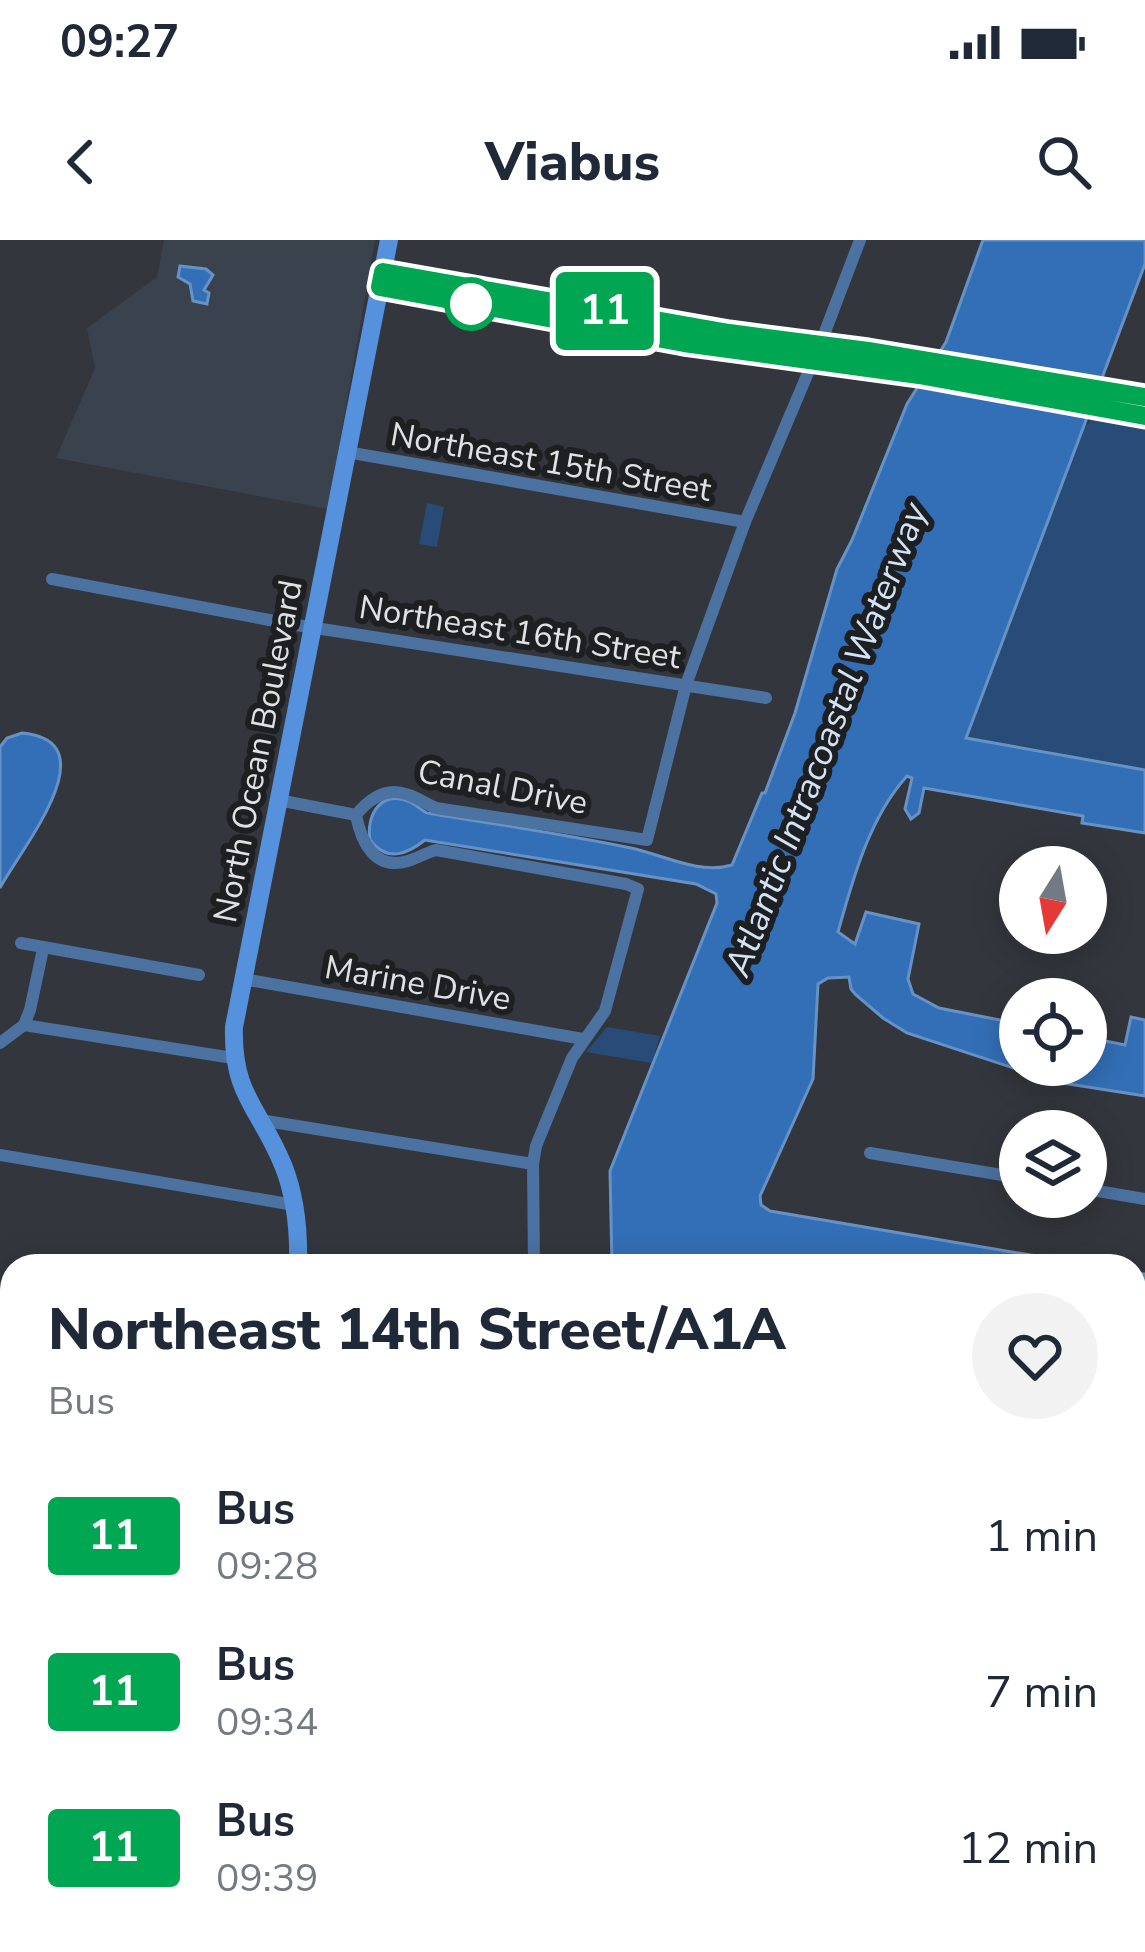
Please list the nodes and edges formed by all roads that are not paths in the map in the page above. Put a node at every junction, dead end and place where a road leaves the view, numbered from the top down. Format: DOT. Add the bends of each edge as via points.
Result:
graph roads {
  1 [pos="389,240"];
  2 [pos="860,240"];
  3 [pos="381,280"];
  4 [pos="817,353"];
  5 [pos="1145,397"];
  6 [pos="1105,399"];
  7 [pos="1145,416"];
  8 [pos="347,452"];
  9 [pos="745,522"];
  10 [pos="52,579"];
  11 [pos="313,627"];
  12 [pos="686,685"];
  13 [pos="766,698"];
  14 [pos="278,800"];
  15 [pos="356,815"];
  16 [pos="21,944"];
  17 [pos="43,949"];
  18 [pos="199,975"];
  19 [pos="242,979"];
  20 [pos="24,1025"];
  21 [pos="583,1039"];
  22 [pos="0,1043"];
  23 [pos="233,1058"];
  24 [pos="260,1120"];
  25 [pos="869,1153"];
  26 [pos="0,1155"];
  27 [pos="532,1164"];
  28 [pos="999,1175"];
  29 [pos="1107,1193"];
  30 [pos="1145,1199"];
  31 [pos="294,1205"];
  32 [pos="298,1254"];
  33 [pos="534,1254"];
  1 -- 3 [label="main road, North Ocean Boulevard"];
  2 -- 4 [label="street"];
  3 -- 4 [label="main road" via="684,343"];
  3 -- 8 [label="main road, North Ocean Boulevard"];
  4 -- 6 [label="main road"];
  4 -- 9 [label="street"];
  5 -- 6 [label="main road"];
  6 -- 7 [label="main road"];
  8 -- 9 [label="street, Northeast 15th Street"];
  8 -- 11 [label="main road, North Ocean Boulevard"];
  9 -- 12 [label="street"];
  10 -- 11 [label="street, Northeast 16th Street"];
  11 -- 12 [label="street, Northeast 16th Street"];
  11 -- 14 [label="main road, North Ocean Boulevard"];
  12 -- 13 [label="street, Northeast 16th Street"];
  12 -- 15 [label="street, Canal Drive" via="647,841 436,808 407,794 377,797"];
  14 -- 15 [label="street"];
  14 -- 19 [label="main road, North Ocean Boulevard"];
  15 -- 21 [label="street" via="372,855 390,863 436,850 638,890 605,1011"];
  16 -- 17 [label="street"];
  17 -- 18 [label="street"];
  17 -- 20 [label="street"];
  19 -- 21 [label="street, Marine Drive"];
  19 -- 23 [label="main road, North Ocean Boulevard"];
  20 -- 22 [label="street"];
  20 -- 23 [label="street"];
  21 -- 27 [label="street"];
  23 -- 24 [label="main road, North Ocean Boulevard"];
  24 -- 27 [label="street"];
  24 -- 31 [label="main road, North Ocean Boulevard"];
  25 -- 28 [label="street"];
  26 -- 31 [label="street"];
  27 -- 33 [label="street"];
  29 -- 30 [label="street"];
  31 -- 32 [label="main road, North Ocean Boulevard"];
}
